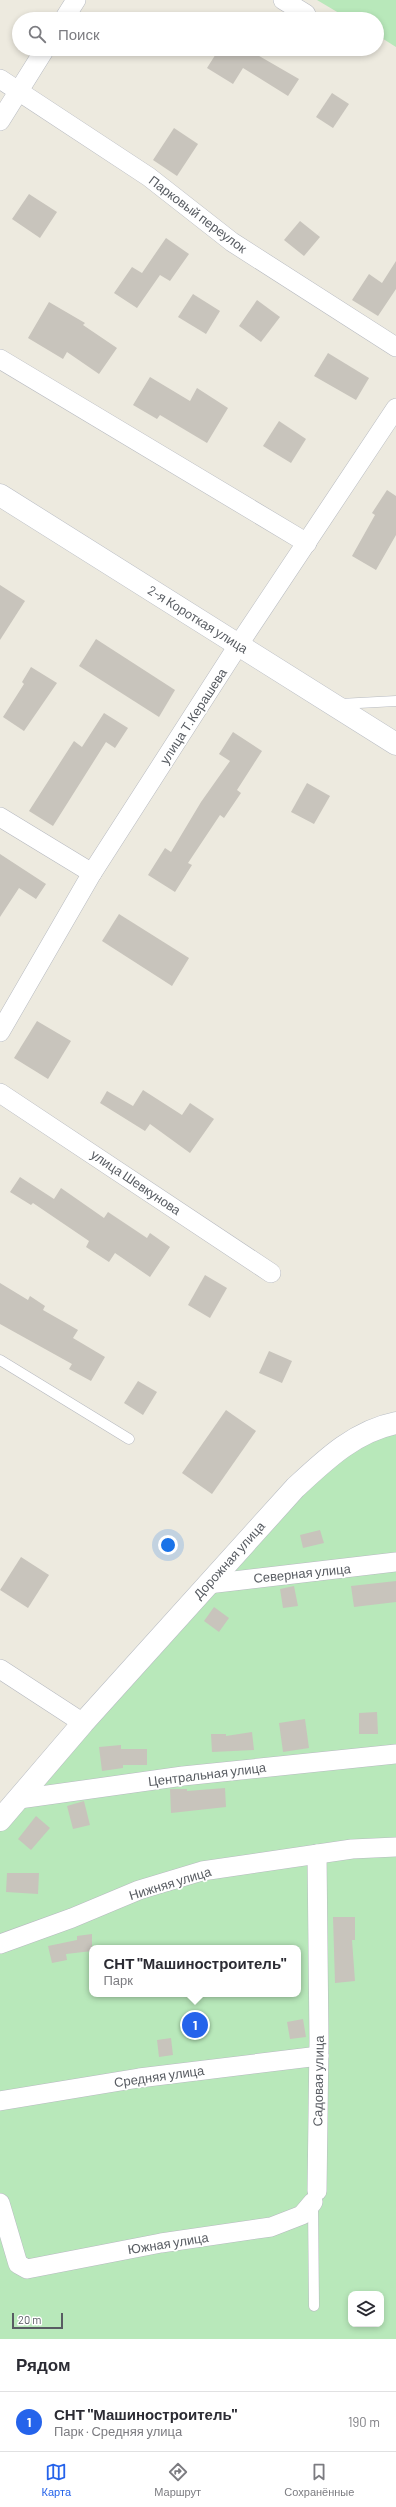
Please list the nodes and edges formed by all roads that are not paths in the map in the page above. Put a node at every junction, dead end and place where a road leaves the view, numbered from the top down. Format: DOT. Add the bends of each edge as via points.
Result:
graph roads {
  1 [pos="76,0"];
  2 [pos="284,0"];
  3 [pos="68,12"];
  4 [pos="303,12"];
  5 [pos="41,56"];
  6 [pos="0,79"];
  7 [pos="18,92"];
  8 [pos="0,121"];
  9 [pos="396,347"];
  10 [pos="0,359"];
  11 [pos="396,408"];
  12 [pos="0,495"];
  13 [pos="306,543"];
  14 [pos="239,644"];
  15 [pos="396,701"];
  16 [pos="334,704"];
  17 [pos="396,744"];
  18 [pos="0,817"];
  19 [pos="92,873"];
  20 [pos="0,1032"];
  21 [pos="0,1093"];
  22 [pos="271,1274"];
  23 [pos="0,1360"];
  24 [pos="396,1423"];
  25 [pos="129,1439"];
  26 [pos="396,1562"];
  27 [pos="208,1584"];
  28 [pos="0,1669"];
  29 [pos="83,1723"];
  30 [pos="396,1754"];
  31 [pos="18,1799"];
  32 [pos="0,1820"];
  33 [pos="396,1847"];
  34 [pos="317,1854"];
  35 [pos="0,1944"];
  36 [pos="319,2056"];
  37 [pos="0,2101"];
  38 [pos="315,2196"];
  39 [pos="0,2203"];
  40 [pos="314,2306"];
  1 -- 3 [label="street"];
  2 -- 4 [label="street"];
  5 -- 7 [label="street"];
  6 -- 7 [label="street, Парковый переулок"];
  7 -- 8 [label="street"];
  7 -- 9 [label="street, Парковый переулок" via="149,177 232,242"];
  10 -- 13 [label="street"];
  11 -- 13 [label="street, улица Т.Керашева"];
  12 -- 14 [label="street, 2-я Короткая улица"];
  13 -- 14 [label="street, улица Т.Керашева"];
  14 -- 16 [label="street, 2-я Короткая улица"];
  14 -- 19 [label="street, улица Т.Керашева"];
  15 -- 16 [label="lane"];
  16 -- 17 [label="street, 2-я Короткая улица"];
  18 -- 19 [label="street"];
  19 -- 20 [label="street, улица Т.Керашева"];
  21 -- 22 [label="street, улица Шевкунова"];
  23 -- 25 [label="lane"];
  24 -- 27 [label="street, Дорожная улица" via="370,1431 324,1461 295,1488"];
  26 -- 27 [label="street, Северная улица"];
  27 -- 29 [label="street, Дорожная улица"];
  28 -- 29 [label="street"];
  29 -- 31 [label="street, Дорожная улица"];
  30 -- 31 [label="street, Центральная улица" via="183,1776"];
  31 -- 32 [label="street, Дорожная улица"];
  33 -- 34 [label="street, Нижняя улица"];
  34 -- 35 [label="street, Нижняя улица" via="202,1871 139,1890"];
  34 -- 36 [label="street, Садовая улица"];
  36 -- 37 [label="street, Средняя улица" via="131,2079"];
  36 -- 38 [label="street, Садовая улица"];
  38 -- 39 [label="street, Южная улица" via="302,2215 271,2227 161,2243 27,2269 18,2264"];
  38 -- 40 [label="lane, Садовая улица"];
}
